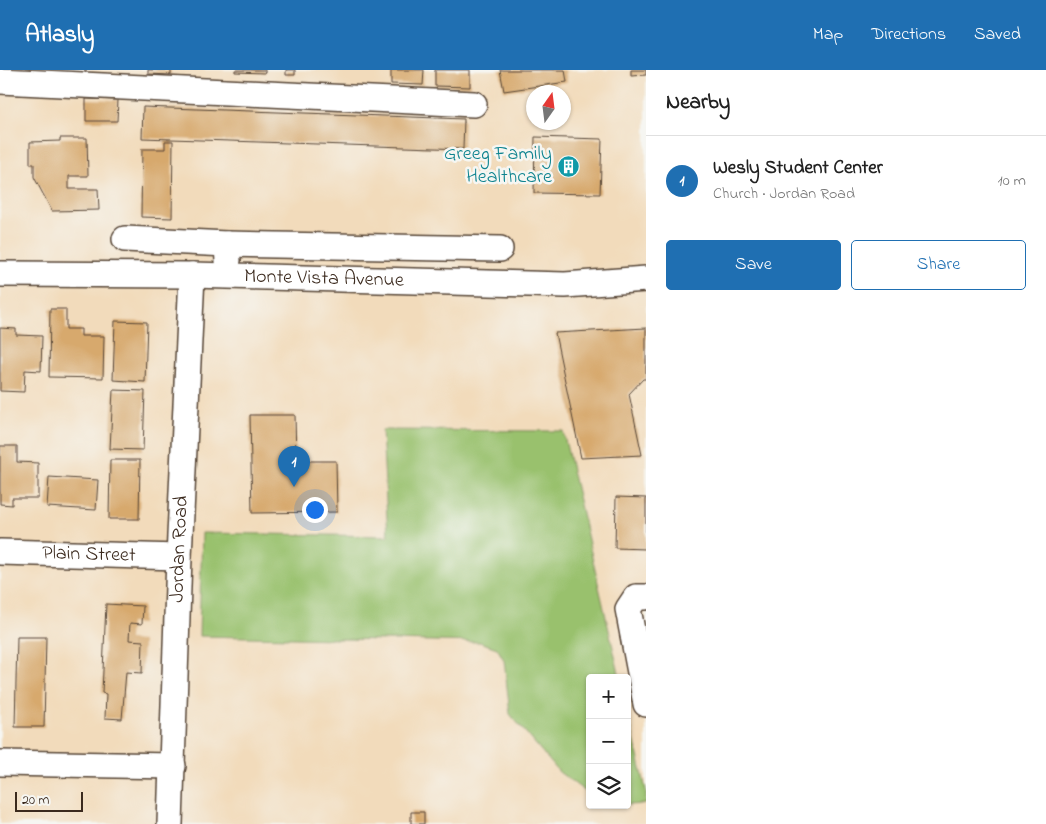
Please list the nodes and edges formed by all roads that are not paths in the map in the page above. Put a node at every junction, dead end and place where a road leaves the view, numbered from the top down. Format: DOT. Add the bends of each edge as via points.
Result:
graph roads {
  1 [pos="0,81"];
  2 [pos="474,104"];
  3 [pos="126,239"];
  4 [pos="228,244"];
  5 [pos="500,249"];
  6 [pos="0,274"];
  7 [pos="192,275"];
  8 [pos="228,276"];
  9 [pos="646,279"];
  10 [pos="0,552"];
  11 [pos="178,557"];
  12 [pos="646,597"];
  13 [pos="646,704"];
  14 [pos="0,763"];
  15 [pos="173,766"];
  16 [pos="170,824"];
  1 -- 2 [label="street"];
  3 -- 4 [label="street"];
  4 -- 5 [label="street"];
  4 -- 8 [label="street"];
  6 -- 7 [label="street, Monte Vista Avenue"];
  7 -- 8 [label="street, Monte Vista Avenue"];
  7 -- 11 [label="street, Jordan Road"];
  8 -- 9 [label="street, Monte Vista Avenue" via="565,285"];
  10 -- 11 [label="street, Plain Street"];
  11 -- 15 [label="street, Jordan Road"];
  12 -- 13 [label="street" via="636,597 628,609"];
  14 -- 15 [label="street"];
  15 -- 16 [label="street, Jordan Road"];
}
